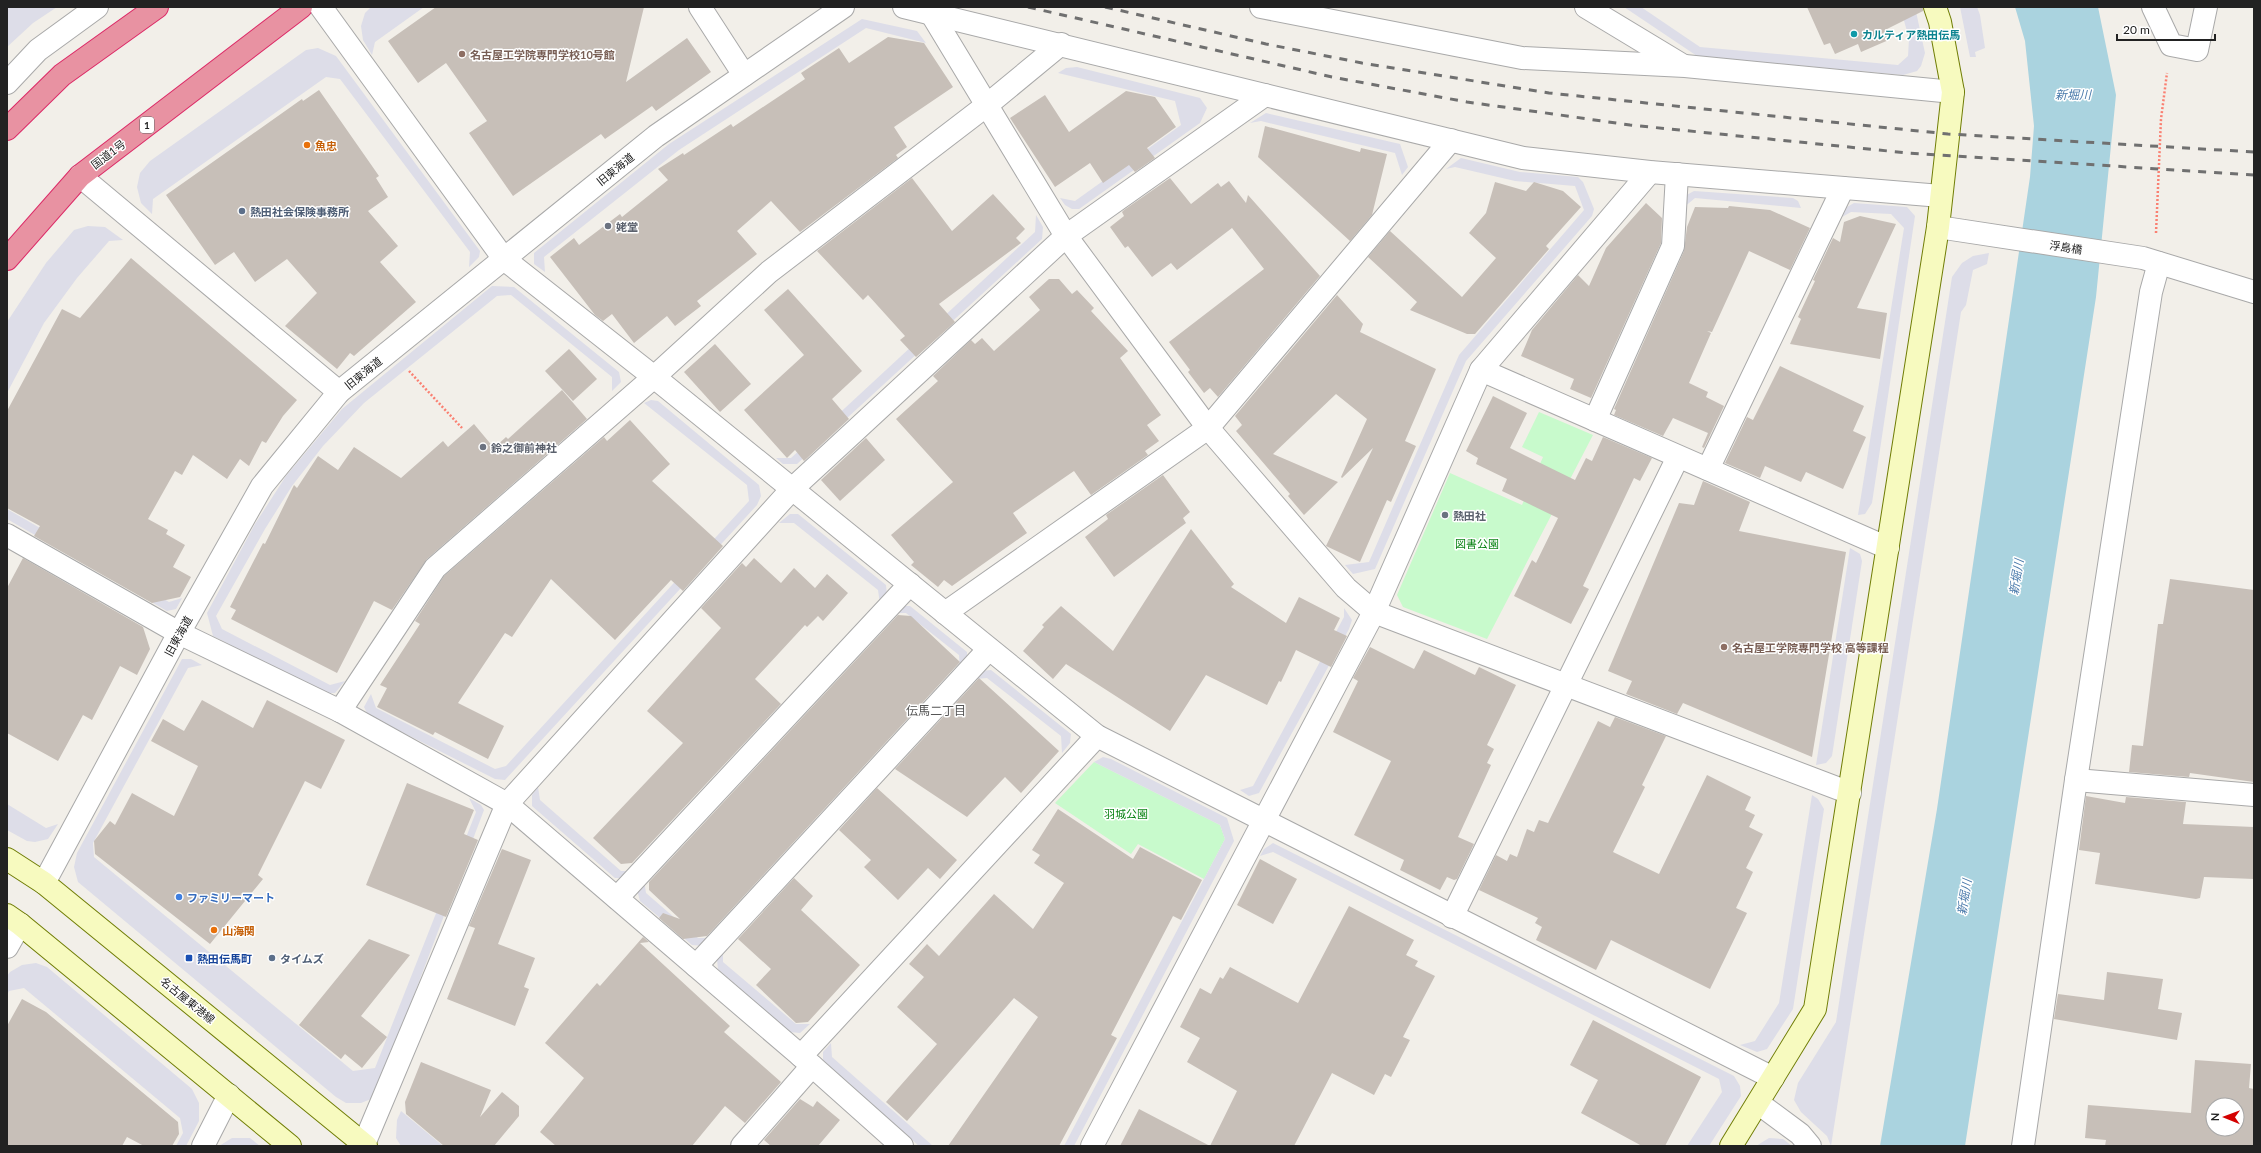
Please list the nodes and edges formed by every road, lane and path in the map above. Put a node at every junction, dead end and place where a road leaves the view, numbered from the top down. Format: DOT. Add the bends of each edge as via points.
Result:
graph roads {
  1 [pos="97,7"];
  2 [pos="157,7"];
  3 [pos="302,7"];
  4 [pos="322,7"];
  5 [pos="700,7"];
  6 [pos="843,7"];
  7 [pos="904,7"];
  8 [pos="1261,7"];
  9 [pos="1586,7"];
  10 [pos="1935,7"];
  11 [pos="2153,7"];
  12 [pos="2206,7"];
  13 [pos="932,13"];
  14 [pos="1061,44"];
  15 [pos="2171,45"];
  16 [pos="1685,66"];
  17 [pos="744,75"];
  18 [pos="7,83"];
  19 [pos="1953,92"];
  20 [pos="1265,95"];
  21 [pos="987,106"];
  22 [pos="7,129"];
  23 [pos="1451,140"];
  24 [pos="1650,172"];
  25 [pos="1677,174"];
  26 [pos="80,176"];
  27 [pos="1843,188"];
  28 [pos="1941,196"];
  29 [pos="1938,227"];
  30 [pos="1066,236"];
  31 [pos="7,259"];
  32 [pos="504,259"];
  33 [pos="2151,261"];
  34 [pos="2254,292"];
  35 [pos="406,369"];
  36 [pos="1481,370"];
  37 [pos="654,377"];
  38 [pos="339,392"];
  39 [pos="1596,420"];
  40 [pos="462,428"];
  41 [pos="1208,428"];
  42 [pos="1678,457"];
  43 [pos="1708,469"];
  44 [pos="792,489"];
  45 [pos="7,535"];
  46 [pos="1888,548"];
  47 [pos="910,584"];
  48 [pos="1374,612"];
  49 [pos="945,613"];
  50 [pos="179,632"];
  51 [pos="989,649"];
  52 [pos="1566,685"];
  53 [pos="340,712"];
  54 [pos="1097,736"];
  55 [pos="2076,780"];
  56 [pos="1850,793"];
  57 [pos="2254,795"];
  58 [pos="507,804"];
  59 [pos="1263,821"];
  60 [pos="7,859"];
  61 [pos="44,882"];
  62 [pos="617,898"];
  63 [pos="1452,917"];
  64 [pos="14,919"];
  65 [pos="7,947"];
  66 [pos="696,966"];
  67 [pos="807,1061"];
  68 [pos="1773,1078"];
  69 [pos="229,1095"];
  70 [pos="1758,1103"];
  71 [pos="365,1145"];
  72 [pos="204,1146"];
  73 [pos="290,1146"];
  74 [pos="742,1146"];
  75 [pos="902,1146"];
  76 [pos="1092,1146"];
  77 [pos="1731,1146"];
  78 [pos="1810,1146"];
  79 [pos="2023,1146"];
  1 -- 18 [label="street" via="38,50"];
  2 -- 22 [label="highway" via="62,75"];
  3 -- 26 [label="highway, 国道1号 / 1"];
  4 -- 32 [label="street"];
  5 -- 17 [label="street"];
  6 -- 17 [label="street, 旧東海道"];
  7 -- 13 [label="street"];
  8 -- 16 [label="street" via="1522,58"];
  9 -- 16 [label="street"];
  10 -- 19 [label="street"];
  11 -- 15 [label="street"];
  12 -- 15 [label="street" via="2197,50"];
  13 -- 14 [label="street"];
  13 -- 21 [label="street"];
  14 -- 20 [label="street"];
  14 -- 21 [label="street"];
  15 -- 33 [label="path" via="2161,119 2156,242"];
  16 -- 19 [label="street"];
  17 -- 32 [label="street, 旧東海道" via="656,136"];
  19 -- 28 [label="street"];
  20 -- 23 [label="street"];
  20 -- 30 [label="street"];
  21 -- 30 [label="street"];
  21 -- 37 [label="street" via="769,272"];
  23 -- 24 [label="street" via="1523,158"];
  23 -- 41 [label="street"];
  24 -- 25 [label="street"];
  24 -- 36 [label="street"];
  25 -- 27 [label="street"];
  25 -- 39 [label="street" via="1673,246"];
  26 -- 31 [label="highway, 国道1号 / 1"];
  26 -- 38 [label="street"];
  27 -- 28 [label="street"];
  27 -- 43 [label="street"];
  28 -- 29 [label="street"];
  29 -- 33 [label="street, 浮島橋"];
  29 -- 46 [label="street"];
  30 -- 41 [label="street"];
  30 -- 44 [label="street"];
  32 -- 37 [label="street"];
  32 -- 38 [label="street, 旧東海道"];
  33 -- 34 [label="street, 浮島橋"];
  33 -- 55 [label="street" via="2150,300"];
  35 -- 40 [label="path"];
  36 -- 39 [label="street"];
  36 -- 48 [label="street"];
  37 -- 44 [label="street"];
  37 -- 53 [label="street" via="435,568"];
  38 -- 50 [label="street, 旧東海道" via="262,486"];
  39 -- 42 [label="street"];
  41 -- 48 [label="street" via="1346,588"];
  41 -- 49 [label="street"];
  42 -- 43 [label="street"];
  42 -- 52 [label="street"];
  43 -- 46 [label="street"];
  44 -- 47 [label="street"];
  44 -- 58 [label="street"];
  45 -- 50 [label="street"];
  46 -- 56 [label="street"];
  47 -- 49 [label="street"];
  47 -- 62 [label="street"];
  48 -- 52 [label="street"];
  48 -- 59 [label="street"];
  49 -- 51 [label="street"];
  50 -- 53 [label="street"];
  50 -- 61 [label="street, 旧東海道"];
  51 -- 54 [label="street"];
  51 -- 66 [label="street"];
  52 -- 56 [label="street"];
  52 -- 63 [label="street"];
  53 -- 58 [label="street"];
  54 -- 59 [label="street"];
  54 -- 67 [label="street"];
  55 -- 57 [label="street"];
  55 -- 79 [label="street"];
  56 -- 68 [label="street" via="1815,1009"];
  58 -- 62 [label="street"];
  58 -- 71 [label="street"];
  59 -- 63 [label="street"];
  59 -- 76 [label="street"];
  60 -- 61 [label="street, 名古屋東港線"];
  61 -- 71 [label="street, 名古屋東港線"];
  62 -- 66 [label="street"];
  63 -- 68 [label="street"];
  64 -- 65 [label="street"];
  64 -- 69 [label="street"];
  66 -- 67 [label="street"];
  67 -- 74 [label="street"];
  67 -- 75 [label="street"];
  68 -- 70 [label="street"];
  69 -- 72 [label="street"];
  69 -- 73 [label="street"];
  70 -- 77 [label="street"];
  70 -- 78 [label="street" via="1800,1134"];
}
